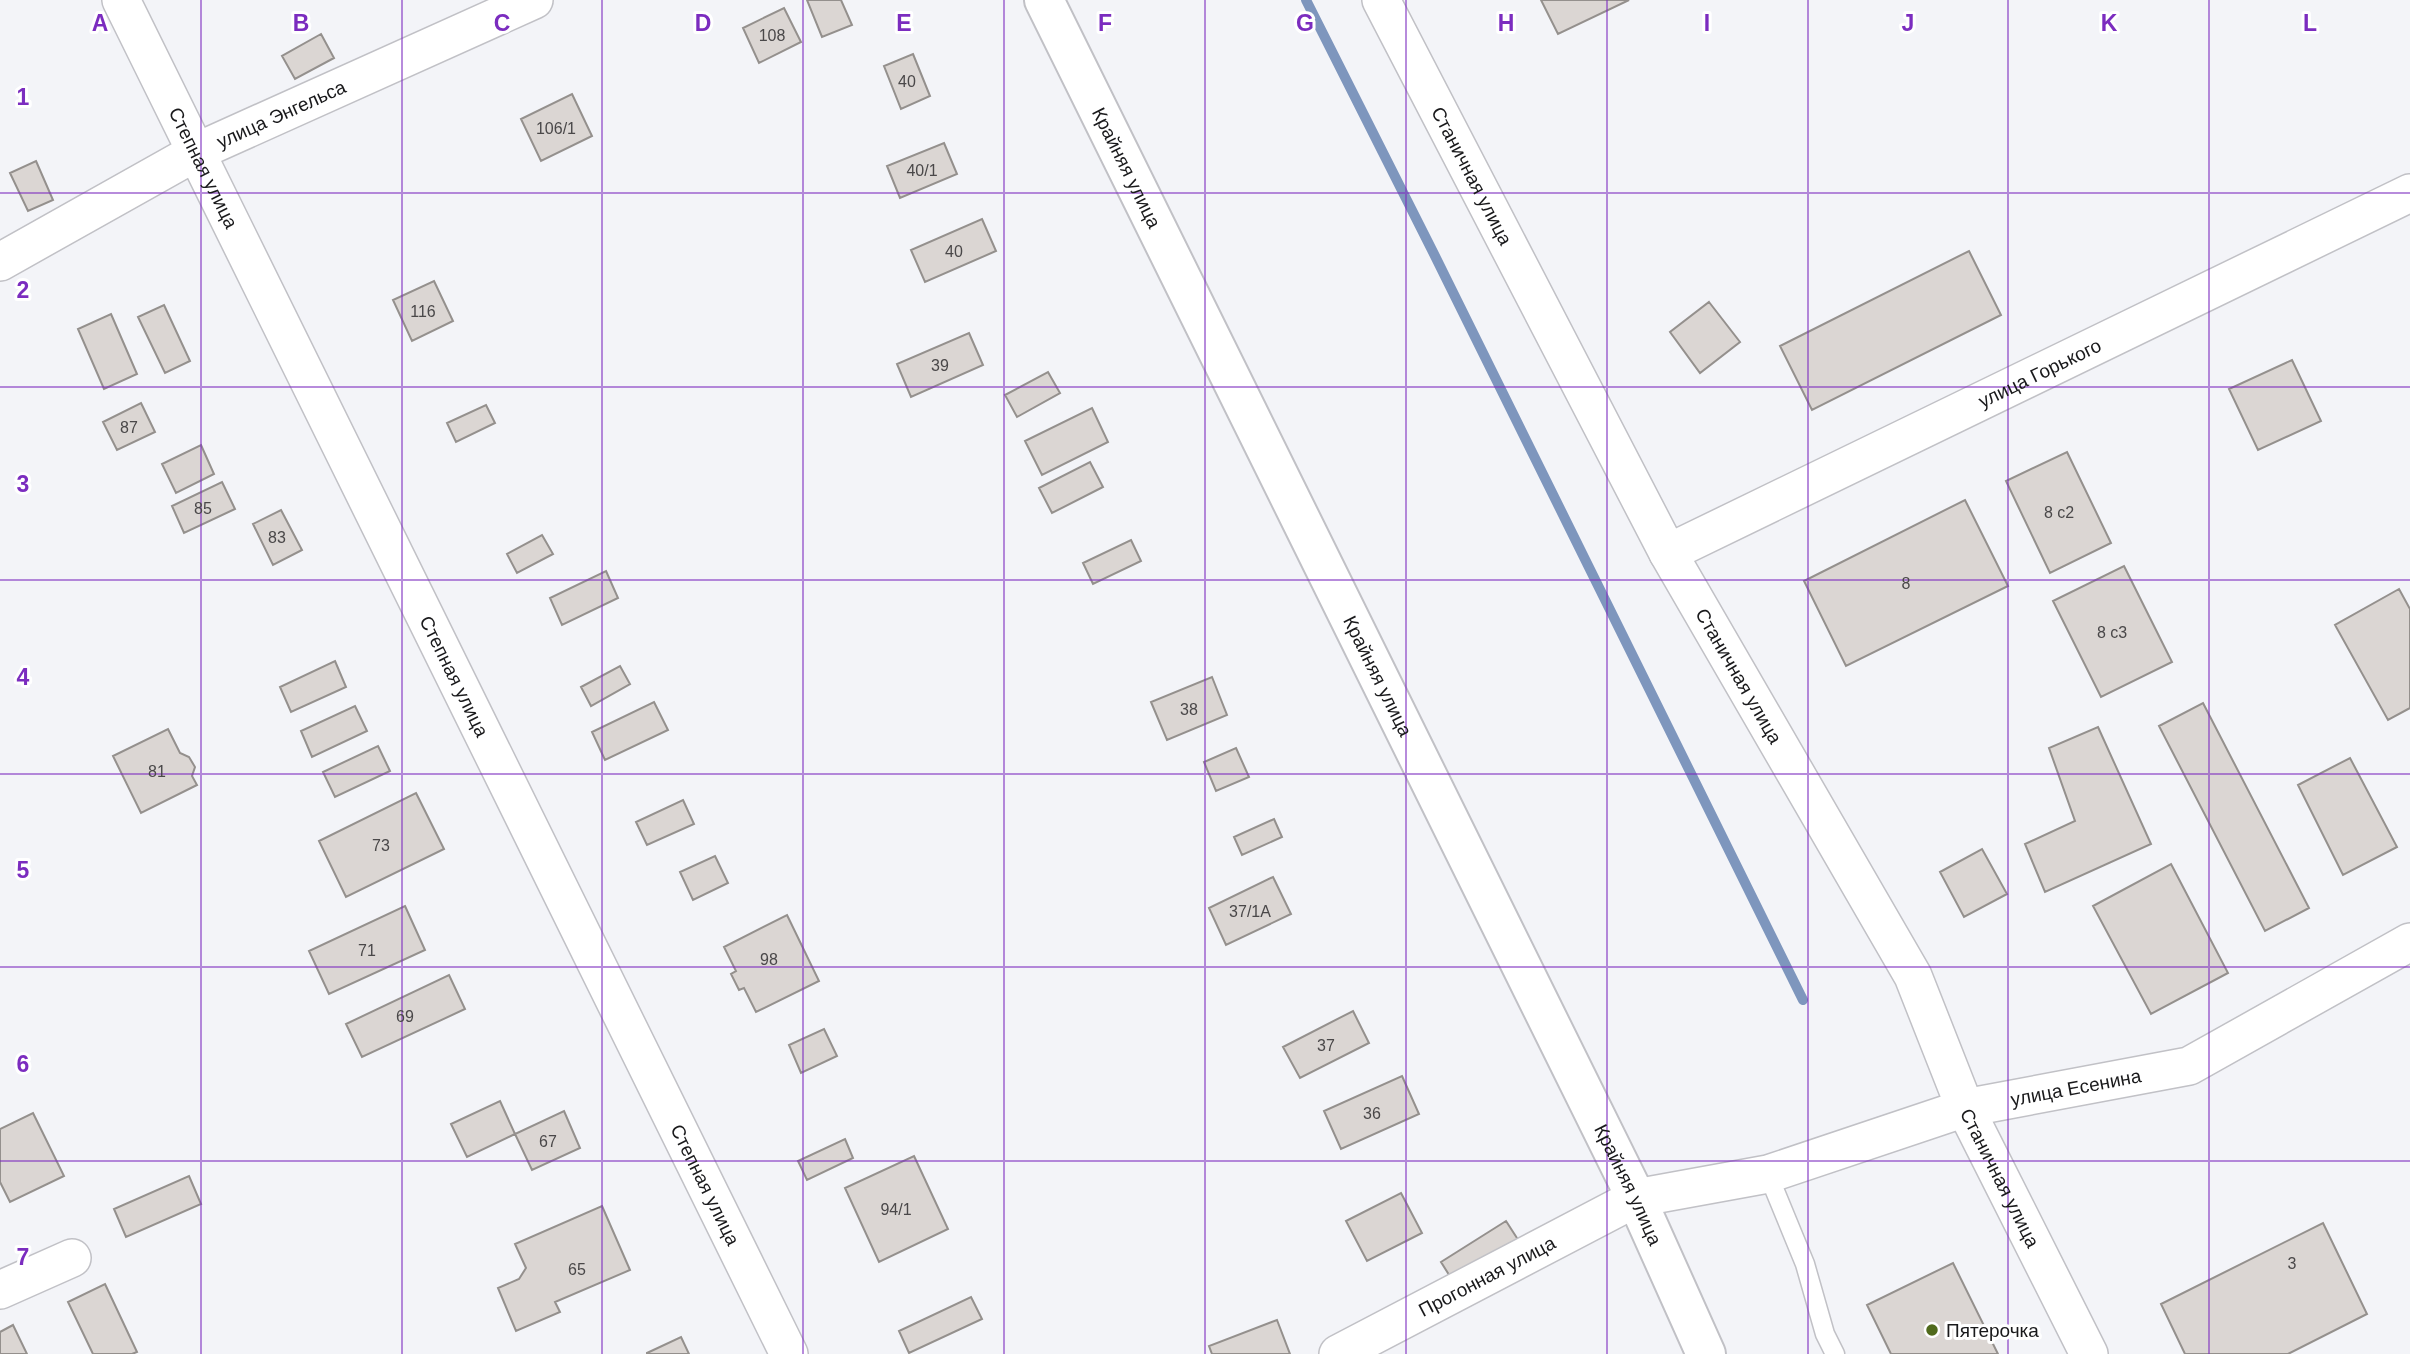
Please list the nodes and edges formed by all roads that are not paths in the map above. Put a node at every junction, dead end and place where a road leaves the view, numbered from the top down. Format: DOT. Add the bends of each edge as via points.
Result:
graph roads {
  1 [pos="121,0"];
  2 [pos="534,0"];
  3 [pos="1044,0"];
  4 [pos="1381,0"];
  5 [pos="197,152"];
  6 [pos="2410,193"];
  7 [pos="0,262"];
  8 [pos="1668,553"];
  9 [pos="2410,942"];
  10 [pos="1965,1108"];
  11 [pos="1768,1174"];
  12 [pos="1636,1198"];
  13 [pos="72,1258"];
  14 [pos="0,1290"];
  15 [pos="789,1354"];
  16 [pos="1338,1354"];
  17 [pos="1706,1354"];
  18 [pos="1835,1354"];
  19 [pos="2089,1354"];
  1 -- 5 [label="street, Степная улица"];
  2 -- 5 [label="street, улица Энгельса"];
  3 -- 12 [label="main road, Крайняя улица"];
  4 -- 8 [label="street, Станичная улица"];
  5 -- 7 [label="street, улица Энгельса"];
  5 -- 15 [label="street, Степная улица"];
  6 -- 8 [label="street, улица Горького"];
  8 -- 10 [label="street, Станичная улица" via="1913,976"];
  9 -- 10 [label="street, улица Есенина" via="2189,1066"];
  10 -- 11 [label="street, улица Есенина"];
  10 -- 19 [label="street, Станичная улица"];
  11 -- 12 [label="street, улица Есенина"];
  11 -- 18 [label="lane"];
  12 -- 16 [label="street, Прогонная улица"];
  12 -- 17 [label="main road, Крайняя улица"];
  13 -- 14 [label="street"];
}
